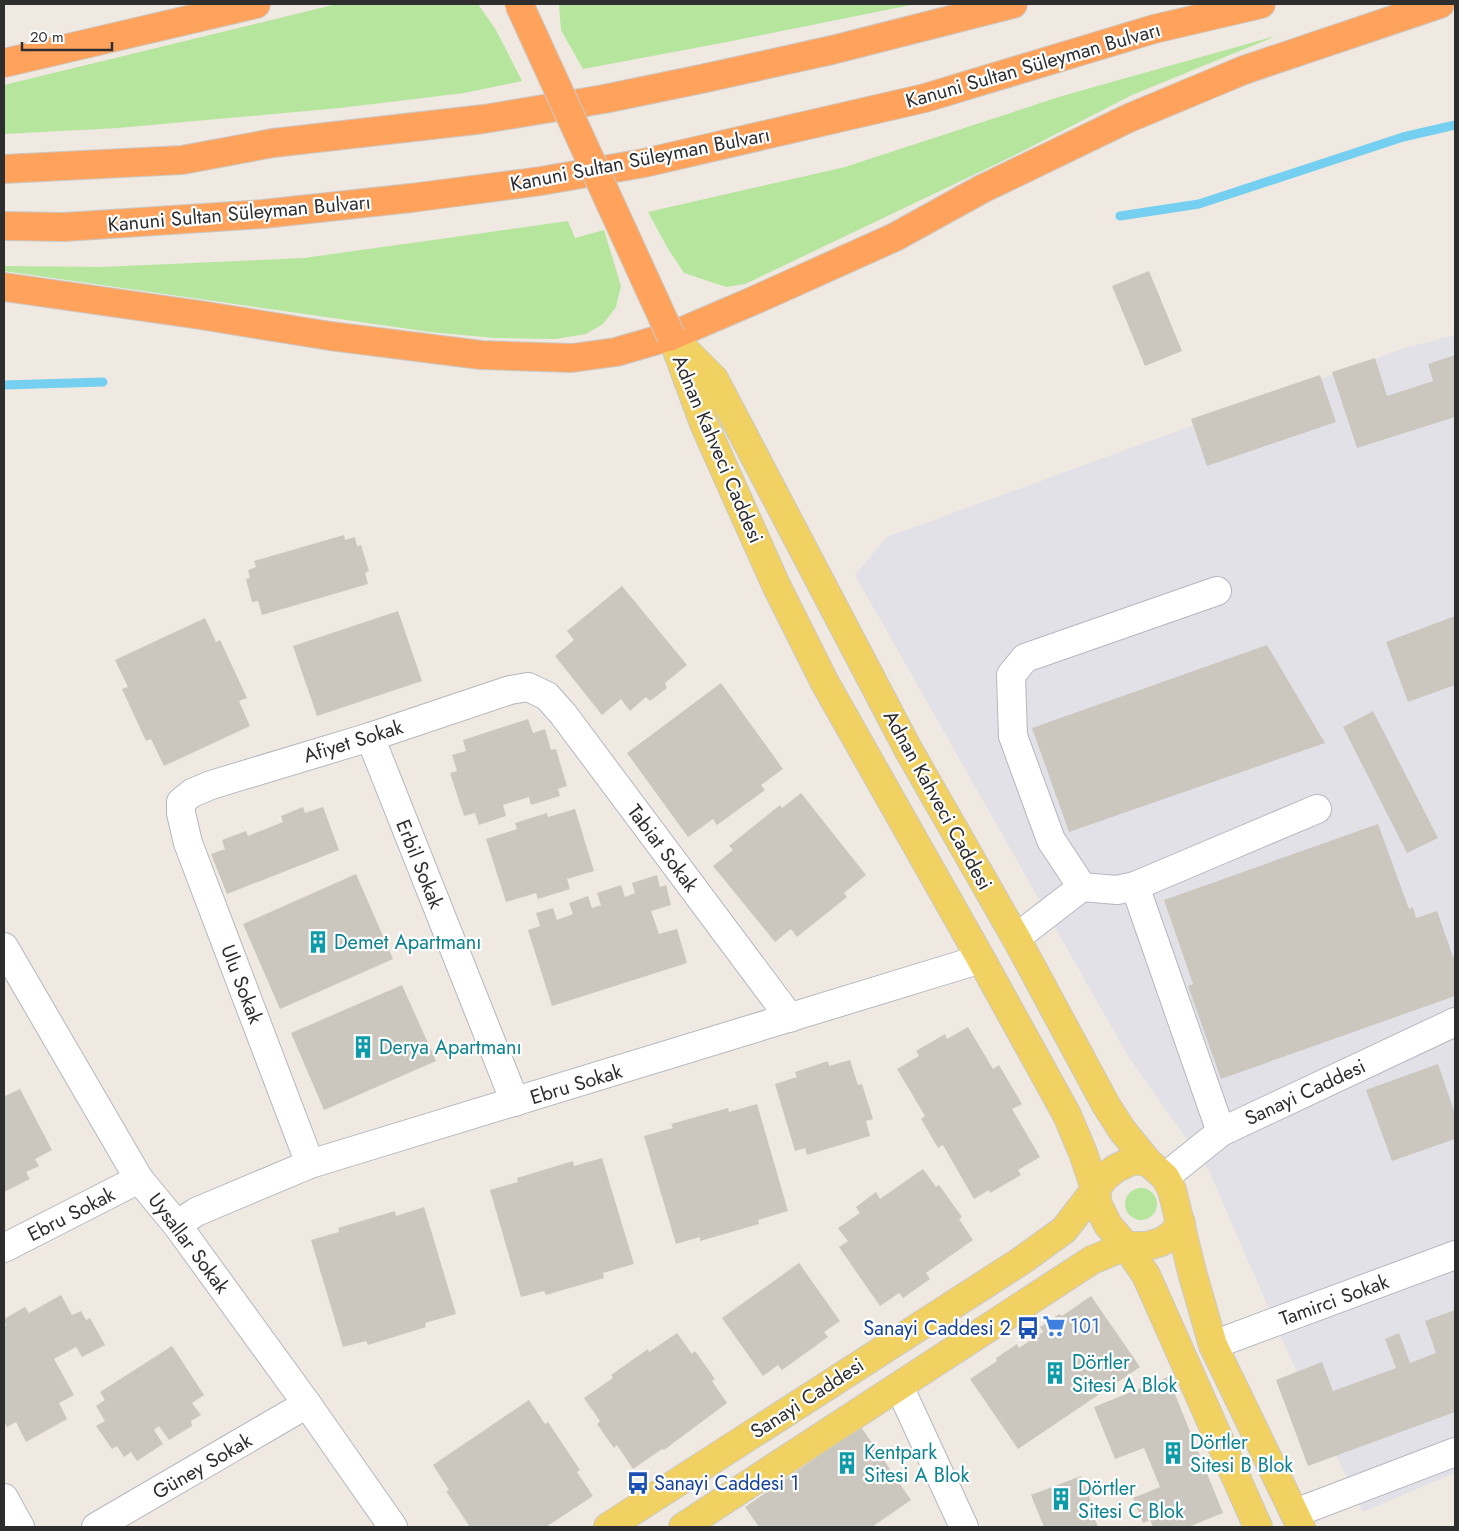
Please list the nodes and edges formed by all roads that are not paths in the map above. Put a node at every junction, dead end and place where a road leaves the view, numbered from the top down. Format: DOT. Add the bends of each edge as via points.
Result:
graph roads {
  1 [pos="256,4"];
  2 [pos="519,4"];
  3 [pos="1013,4"];
  4 [pos="1261,4"];
  5 [pos="1440,4"];
  6 [pos="4,63"];
  7 [pos="4,169"];
  8 [pos="4,226"];
  9 [pos="4,287"];
  10 [pos="671,336"];
  11 [pos="1217,591"];
  12 [pos="528,687"];
  13 [pos="370,737"];
  14 [pos="181,802"];
  15 [pos="1317,809"];
  16 [pos="1135,886"];
  17 [pos="1082,887"];
  18 [pos="1016,938"];
  19 [pos="4,947"];
  20 [pos="981,959"];
  21 [pos="790,1018"];
  22 [pos="1455,1022"];
  23 [pos="515,1102"];
  24 [pos="1221,1132"];
  25 [pos="310,1164"];
  26 [pos="1156,1169"];
  27 [pos="139,1179"];
  28 [pos="1096,1191"];
  29 [pos="1181,1222"];
  30 [pos="177,1225"];
  31 [pos="1126,1246"];
  32 [pos="4,1248"];
  33 [pos="1455,1255"];
  34 [pos="1213,1345"];
  35 [pos="899,1386"];
  36 [pos="307,1404"];
  37 [pos="1455,1452"];
  38 [pos="4,1498"];
  39 [pos="1298,1520"];
  40 [pos="20,1527"];
  41 [pos="96,1527"];
  42 [pos="393,1527"];
  43 [pos="608,1527"];
  44 [pos="683,1527"];
  45 [pos="964,1527"];
  46 [pos="1258,1527"];
  1 -- 6 [label="highway"];
  2 -- 10 [label="highway, bridge"];
  3 -- 7 [label="highway" via="711,77 484,120 273,143 182,160"];
  4 -- 8 [label="highway, Kanuni Sultan Süleyman Bulvarı" via="1154,29 925,98 616,168 420,197 263,214 64,227"];
  5 -- 10 [label="highway" via="1244,70 1129,118 982,189 895,237"];
  9 -- 10 [label="highway" via="330,336 481,355 572,358 616,352"];
  10 -- 18 [label="main road, Adnan Kahveci Caddesi" via="714,379 908,749"];
  10 -- 20 [label="main road, Adnan Kahveci Caddesi" via="704,426 776,585 821,675"];
  11 -- 17 [label="street" via="1025,658 1011,675 1013,736 1051,840"];
  12 -- 13 [label="street, Afiyet Sokak" via="510,690"];
  12 -- 21 [label="street, Tabiat Sokak" via="547,696 563,714"];
  13 -- 14 [label="street, Afiyet Sokak" via="211,785"];
  13 -- 23 [label="street, Erbil Sokak"];
  14 -- 25 [label="street, Ulu Sokak" via="188,843"];
  15 -- 16 [label="street"];
  16 -- 17 [label="street" via="1117,890"];
  16 -- 24 [label="street"];
  17 -- 18 [label="street"];
  18 -- 26 [label="main road, Adnan Kahveci Caddesi" via="1106,1105 1122,1130"];
  19 -- 27 [label="street, Uysallar Sokak"];
  20 -- 21 [label="street, Ebru Sokak"];
  20 -- 28 [label="main road, Adnan Kahveci Caddesi" via="1067,1115"];
  21 -- 23 [label="street, Ebru Sokak"];
  22 -- 24 [label="street, Sanayi Caddesi"];
  23 -- 25 [label="street, Ebru Sokak"];
  24 -- 26 [label="street, Sanayi Caddesi"];
  25 -- 30 [label="street, Ebru Sokak" via="196,1212"];
  26 -- 28 [label="main road" via="1133,1160 1105,1177"];
  26 -- 29 [label="main road, Adnan Kahveci Caddesi" via="1172,1190"];
  27 -- 30 [label="street, Uysallar Sokak"];
  27 -- 32 [label="street, Ebru Sokak"];
  28 -- 31 [label="main road, Adnan Kahveci Caddesi" via="1108,1225"];
  28 -- 43 [label="main road, Sanayi Caddesi" via="1064,1230 1021,1261"];
  29 -- 31 [label="main road" via="1172,1235 1161,1242"];
  29 -- 34 [label="main road, Adnan Kahveci Caddesi"];
  30 -- 36 [label="street, Uysallar Sokak"];
  31 -- 35 [label="main road, Sanayi Caddesi" via="1092,1260"];
  31 -- 46 [label="main road, Adnan Kahveci Caddesi" via="1146,1275"];
  33 -- 34 [label="street, Tamirci Sokak"];
  34 -- 39 [label="main road, Adnan Kahveci Caddesi"];
  35 -- 44 [label="main road, Sanayi Caddesi"];
  35 -- 45 [label="street"];
  36 -- 41 [label="street, Güney Sokak"];
  36 -- 42 [label="street, Uysallar Sokak"];
  37 -- 39 [label="street"];
  38 -- 40 [label="street"];
}
